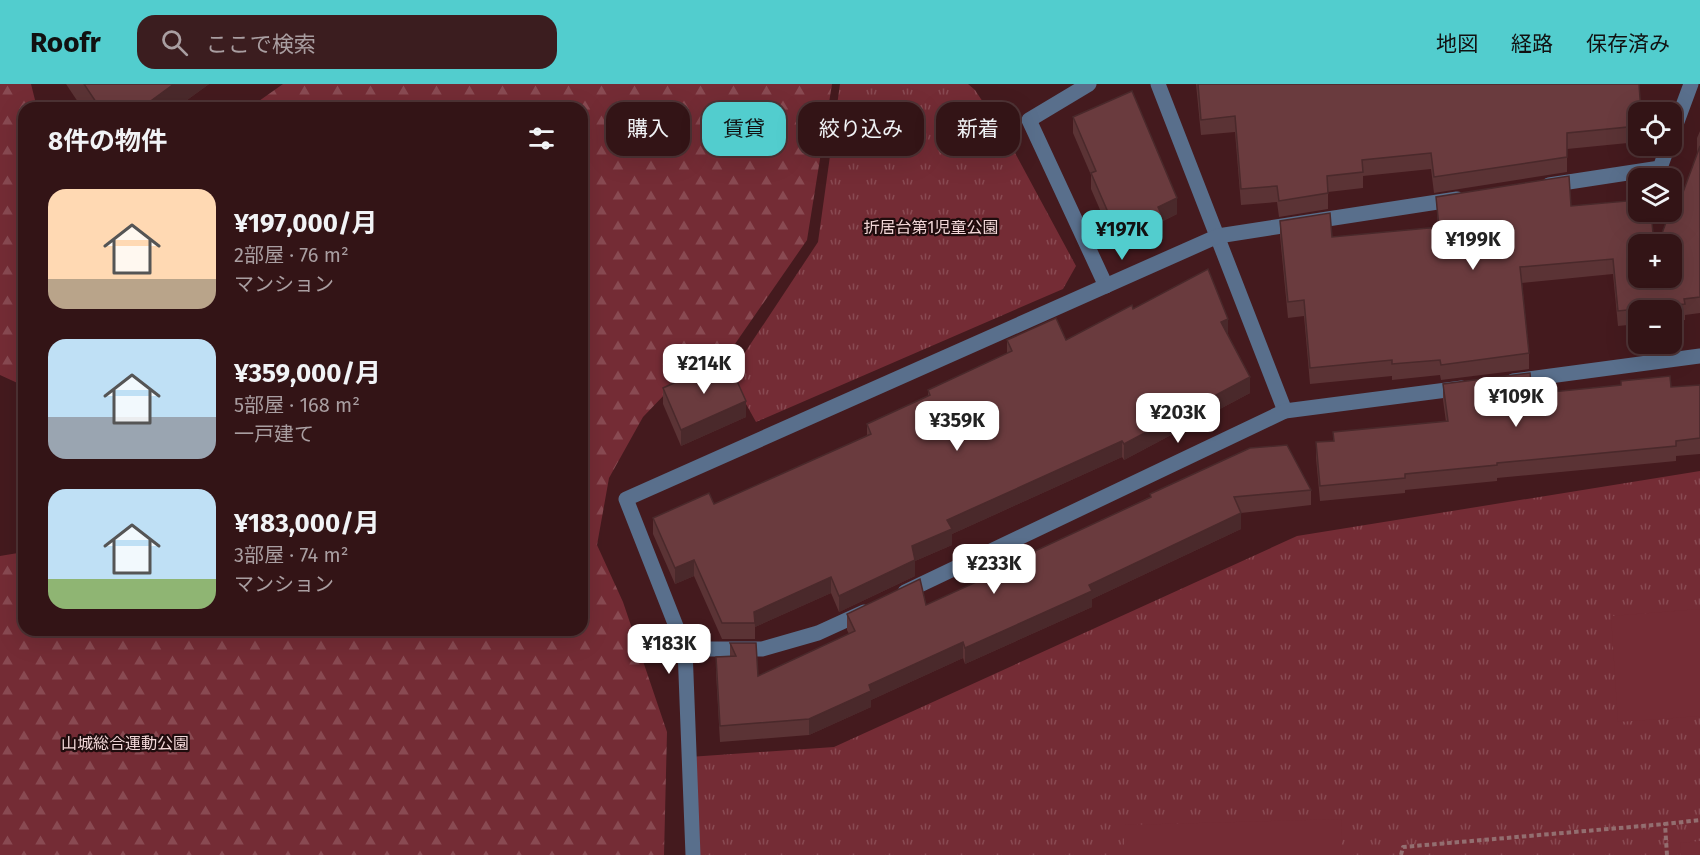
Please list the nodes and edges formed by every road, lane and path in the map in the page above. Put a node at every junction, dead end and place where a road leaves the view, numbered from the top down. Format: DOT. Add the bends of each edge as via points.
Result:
graph roads {
  1 [pos="1089,84"];
  2 [pos="1158,84"];
  3 [pos="1691,84"];
  4 [pos="1682,108"];
  5 [pos="1664,156"];
  6 [pos="1532,188"];
  7 [pos="1474,196"];
  8 [pos="1218,236"];
  9 [pos="1106,286"];
  10 [pos="1700,356"];
  11 [pos="1498,383"];
  12 [pos="1475,386"];
  13 [pos="1285,411"];
  14 [pos="685,649"];
  15 [pos="1700,820"];
  16 [pos="1665,824"];
  17 [pos="693,855"];
  18 [pos="1401,855"];
  19 [pos="1667,855"];
  1 -- 9 [label="street" via="1029,120"];
  2 -- 8 [label="street"];
  3 -- 4 [label="street"];
  5 -- 6 [label="street" via="1660,168"];
  7 -- 8 [label="street"];
  8 -- 9 [label="street"];
  8 -- 13 [label="street"];
  9 -- 14 [label="street" via="626,499"];
  10 -- 11 [label="street"];
  12 -- 13 [label="street"];
  13 -- 14 [label="street" via="819,633 762,649"];
  14 -- 17 [label="street"];
  15 -- 16 [label="path"];
  16 -- 18 [label="path" via="1403,847"];
  16 -- 19 [label="path"];
}
